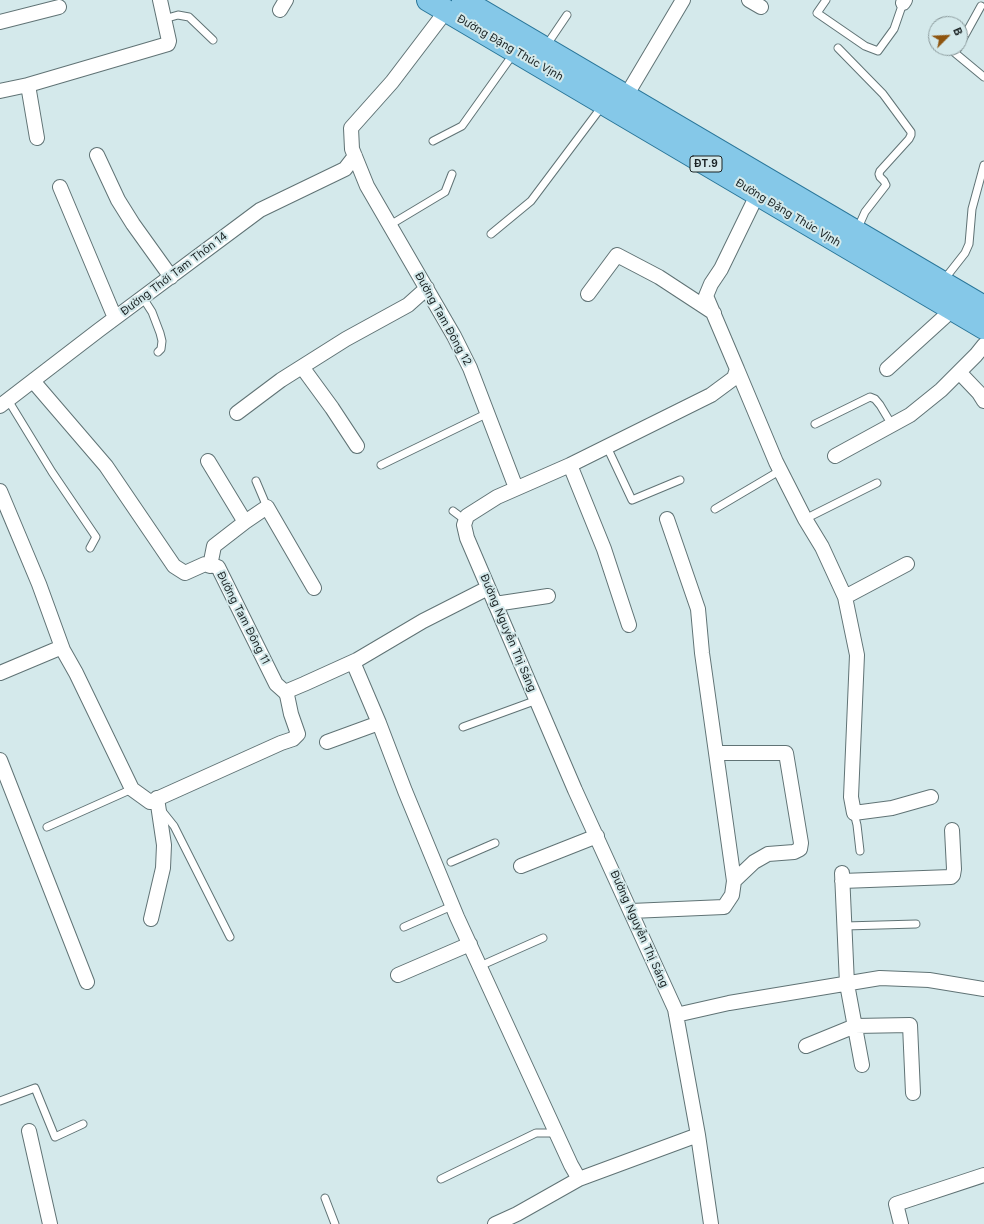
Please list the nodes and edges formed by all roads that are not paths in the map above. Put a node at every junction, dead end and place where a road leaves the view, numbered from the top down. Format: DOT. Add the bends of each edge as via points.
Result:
graph roads {
  1 [pos="160,0"];
  2 [pos="428,0"];
  3 [pos="683,0"];
  4 [pos="826,0"];
  5 [pos="904,1"];
  6 [pos="455,5"];
  7 [pos="980,6"];
  8 [pos="59,7"];
  9 [pos="567,15"];
  10 [pos="164,19"];
  11 [pos="0,22"];
  12 [pos="968,29"];
  13 [pos="213,40"];
  14 [pos="545,48"];
  15 [pos="838,48"];
  16 [pos="515,51"];
  17 [pos="959,56"];
  18 [pos="984,77"];
  19 [pos="28,85"];
  20 [pos="0,92"];
  21 [pos="626,96"];
  22 [pos="604,104"];
  23 [pos="37,138"];
  24 [pos="433,141"];
  25 [pos="97,155"];
  26 [pos="355,156"];
  27 [pos="984,165"];
  28 [pos="452,174"];
  29 [pos="60,187"];
  30 [pos="757,195"];
  31 [pos="390,225"];
  32 [pos="856,232"];
  33 [pos="491,234"];
  34 [pos="171,277"];
  35 [pos="942,283"];
  36 [pos="427,288"];
  37 [pos="588,294"];
  38 [pos="143,298"];
  39 [pos="984,307"];
  40 [pos="952,310"];
  41 [pos="714,313"];
  42 [pos="115,318"];
  43 [pos="984,328"];
  44 [pos="984,345"];
  45 [pos="158,352"];
  46 [pos="302,367"];
  47 [pos="737,369"];
  48 [pos="887,369"];
  49 [pos="959,372"];
  50 [pos="33,381"];
  51 [pos="984,401"];
  52 [pos="4,403"];
  53 [pos="237,413"];
  54 [pos="488,413"];
  55 [pos="815,424"];
  56 [pos="892,425"];
  57 [pos="357,446"];
  58 [pos="607,447"];
  59 [pos="835,456"];
  60 [pos="208,461"];
  61 [pos="381,465"];
  62 [pos="570,465"];
  63 [pos="781,470"];
  64 [pos="256,480"];
  65 [pos="680,480"];
  66 [pos="877,483"];
  67 [pos="516,488"];
  68 [pos="0,490"];
  69 [pos="267,507"];
  70 [pos="715,509"];
  71 [pos="453,512"];
  72 [pos="667,519"];
  73 [pos="465,520"];
  74 [pos="805,520"];
  75 [pos="245,522"];
  76 [pos="90,548"];
  77 [pos="907,564"];
  78 [pos="210,566"];
  79 [pos="314,588"];
  80 [pos="488,588"];
  81 [pos="548,596"];
  82 [pos="845,597"];
  83 [pos="495,604"];
  84 [pos="629,625"];
  85 [pos="62,646"];
  86 [pos="353,662"];
  87 [pos="2,669"];
  88 [pos="285,692"];
  89 [pos="537,700"];
  90 [pos="379,723"];
  91 [pos="463,727"];
  92 [pos="327,742"];
  93 [pos="716,753"];
  94 [pos="0,760"];
  95 [pos="132,788"];
  96 [pos="931,797"];
  97 [pos="158,803"];
  98 [pos="854,813"];
  99 [pos="47,828"];
  100 [pos="952,830"];
  101 [pos="597,836"];
  102 [pos="495,844"];
  103 [pos="860,851"];
  104 [pos="451,862"];
  105 [pos="522,866"];
  106 [pos="734,881"];
  107 [pos="452,906"];
  108 [pos="631,912"];
  109 [pos="151,918"];
  110 [pos="916,924"];
  111 [pos="845,926"];
  112 [pos="404,927"];
  113 [pos="230,937"];
  114 [pos="542,938"];
  115 [pos="470,944"];
  116 [pos="480,966"];
  117 [pos="398,975"];
  118 [pos="87,982"];
  119 [pos="847,984"];
  120 [pos="984,989"];
  121 [pos="676,1015"];
  122 [pos="855,1026"];
  123 [pos="806,1046"];
  124 [pos="862,1065"];
  125 [pos="913,1093"];
  126 [pos="0,1101"];
  127 [pos="83,1124"];
  128 [pos="29,1131"];
  129 [pos="556,1133"];
  130 [pos="698,1135"];
  131 [pos="984,1175"];
  132 [pos="442,1179"];
  133 [pos="579,1179"];
  134 [pos="325,1198"];
  135 [pos="50,1224"];
  136 [pos="335,1224"];
  137 [pos="496,1224"];
  138 [pos="711,1224"];
  139 [pos="901,1224"];
  1 -- 10 [label="street"];
  2 -- 6 [label="main road, Đường Đặng Thúc Vịnh / ĐT.9"];
  3 -- 21 [label="street"];
  4 -- 5 [label="lane" via="817,14 865,46 878,51 894,29"];
  6 -- 14 [label="main road, Đường Đặng Thúc Vịnh / ĐT.9"];
  6 -- 16 [label="main road, Đường Đặng Thúc Vịnh / ĐT.9"];
  6 -- 26 [label="street, Đường Tam Đông 12" via="351,128"];
  7 -- 12 [label="lane"];
  8 -- 11 [label="street"];
  9 -- 14 [label="lane"];
  10 -- 13 [label="lane" via="178,15 189,18"];
  10 -- 19 [label="street" via="169,41 166,45"];
  14 -- 21 [label="main road, Đường Đặng Thúc Vịnh / ĐT.9"];
  15 -- 32 [label="lane" via="883,94 912,132 909,139 880,171 880,177 886,185 864,212"];
  16 -- 22 [label="main road, Đường Đặng Thúc Vịnh / ĐT.9"];
  16 -- 24 [label="lane" via="462,126"];
  17 -- 18 [label="lane"];
  19 -- 20 [label="street"];
  19 -- 23 [label="street"];
  21 -- 32 [label="main road, Đường Đặng Thúc Vịnh / ĐT.9"];
  22 -- 30 [label="main road, Đường Đặng Thúc Vịnh / ĐT.9"];
  22 -- 33 [label="lane" via="531,201"];
  25 -- 34 [label="street" via="118,200"];
  26 -- 31 [label="street, Đường Tam Đông 12" via="367,186"];
  26 -- 34 [label="street, Đường Thới Tam Thôn 14" via="345,169 260,210"];
  27 -- 35 [label="lane" via="972,209 969,244"];
  28 -- 31 [label="lane" via="445,192"];
  29 -- 42 [label="street"];
  30 -- 40 [label="main road, Đường Đặng Thúc Vịnh / ĐT.9"];
  30 -- 41 [label="street" via="706,296"];
  31 -- 36 [label="street, Đường Tam Đông 12"];
  32 -- 35 [label="main road, Đường Đặng Thúc Vịnh / ĐT.9"];
  34 -- 38 [label="street, Đường Thới Tam Thôn 14"];
  35 -- 39 [label="main road, Đường Đặng Thúc Vịnh / ĐT.9"];
  36 -- 46 [label="street" via="408,305"];
  36 -- 54 [label="street, Đường Tam Đông 12" via="470,368"];
  37 -- 41 [label="street" via="617,255 659,277"];
  38 -- 42 [label="street, Đường Thới Tam Thôn 14"];
  38 -- 45 [label="lane" via="160,333 162,341"];
  40 -- 43 [label="main road, Đường Đặng Thúc Vịnh / ĐT.9"];
  40 -- 48 [label="street"];
  41 -- 47 [label="street"];
  42 -- 50 [label="street, Đường Thới Tam Thôn 14"];
  44 -- 49 [label="street"];
  46 -- 53 [label="street"];
  46 -- 57 [label="street"];
  47 -- 58 [label="street" via="734,378 712,395"];
  47 -- 63 [label="street"];
  49 -- 51 [label="street"];
  49 -- 56 [label="street" via="910,415"];
  50 -- 52 [label="street, Đường Thới Tam Thôn 14"];
  50 -- 78 [label="street, Đường Tam Đông 11" via="106,466 174,566 185,573 205,564"];
  52 -- 76 [label="lane" via="96,537"];
  54 -- 61 [label="lane"];
  54 -- 67 [label="street, Đường Tam Đông 12"];
  55 -- 56 [label="lane" via="870,397 880,405"];
  56 -- 59 [label="street"];
  58 -- 62 [label="street"];
  58 -- 65 [label="lane" via="632,500"];
  60 -- 75 [label="street"];
  62 -- 67 [label="street"];
  62 -- 84 [label="street" via="604,549"];
  63 -- 70 [label="lane"];
  63 -- 74 [label="street"];
  64 -- 69 [label="lane"];
  66 -- 74 [label="lane"];
  67 -- 73 [label="street" via="497,497 467,516"];
  68 -- 85 [label="street"];
  69 -- 75 [label="street"];
  69 -- 79 [label="street"];
  71 -- 73 [label="lane"];
  72 -- 93 [label="street" via="698,609"];
  73 -- 80 [label="street, Đường Nguyễn Thị Sáng" via="467,538"];
  74 -- 82 [label="street" via="822,547"];
  75 -- 78 [label="street" via="214,546"];
  77 -- 82 [label="street"];
  78 -- 88 [label="street, Đường Tam Đông 11" via="218,567 276,684"];
  80 -- 83 [label="street, Đường Nguyễn Thị Sáng"];
  80 -- 86 [label="street" via="423,621"];
  81 -- 83 [label="street"];
  82 -- 98 [label="street" via="857,655 851,797"];
  83 -- 89 [label="street, Đường Nguyễn Thị Sáng"];
  85 -- 87 [label="street"];
  85 -- 95 [label="street"];
  86 -- 88 [label="street"];
  86 -- 90 [label="street"];
  88 -- 97 [label="street" via="298,734 294,739"];
  89 -- 91 [label="lane"];
  89 -- 101 [label="street, Đường Nguyễn Thị Sáng"];
  90 -- 92 [label="street"];
  90 -- 107 [label="street"];
  93 -- 106 [label="street"];
  93 -- 106 [label="street" via="786,753 801,843 800,849 794,852 768,854 754,862"];
  94 -- 118 [label="street"];
  95 -- 97 [label="street" via="150,802"];
  95 -- 99 [label="lane"];
  96 -- 98 [label="street" via="892,808"];
  97 -- 109 [label="street" via="164,845 163,868"];
  97 -- 113 [label="lane" via="174,826"];
  98 -- 103 [label="lane"];
  100 -- 111 [label="street" via="954,873 951,877 842,877"];
  101 -- 105 [label="street"];
  101 -- 108 [label="street, Đường Nguyễn Thị Sáng"];
  102 -- 104 [label="lane"];
  106 -- 108 [label="street" via="732,895 724,907"];
  107 -- 112 [label="lane"];
  107 -- 115 [label="street"];
  108 -- 121 [label="street, Đường Nguyễn Thị Sáng"];
  110 -- 111 [label="lane"];
  111 -- 119 [label="street"];
  114 -- 116 [label="lane"];
  115 -- 116 [label="street"];
  115 -- 117 [label="street"];
  116 -- 129 [label="street"];
  119 -- 120 [label="street" via="880,978 929,980"];
  119 -- 121 [label="street" via="729,1003"];
  119 -- 122 [label="street"];
  121 -- 130 [label="street, Đường Nguyễn Thị Sáng"];
  122 -- 123 [label="street"];
  122 -- 124 [label="street"];
  122 -- 125 [label="street" via="910,1025"];
  126 -- 127 [label="lane" via="35,1088 55,1137"];
  128 -- 135 [label="street"];
  129 -- 132 [label="lane" via="536,1133"];
  129 -- 133 [label="street"];
  130 -- 133 [label="street"];
  130 -- 138 [label="street, Đường Nguyễn Thị Sáng"];
  131 -- 139 [label="street" via="896,1204"];
  133 -- 137 [label="street"];
  134 -- 136 [label="lane"];
}
